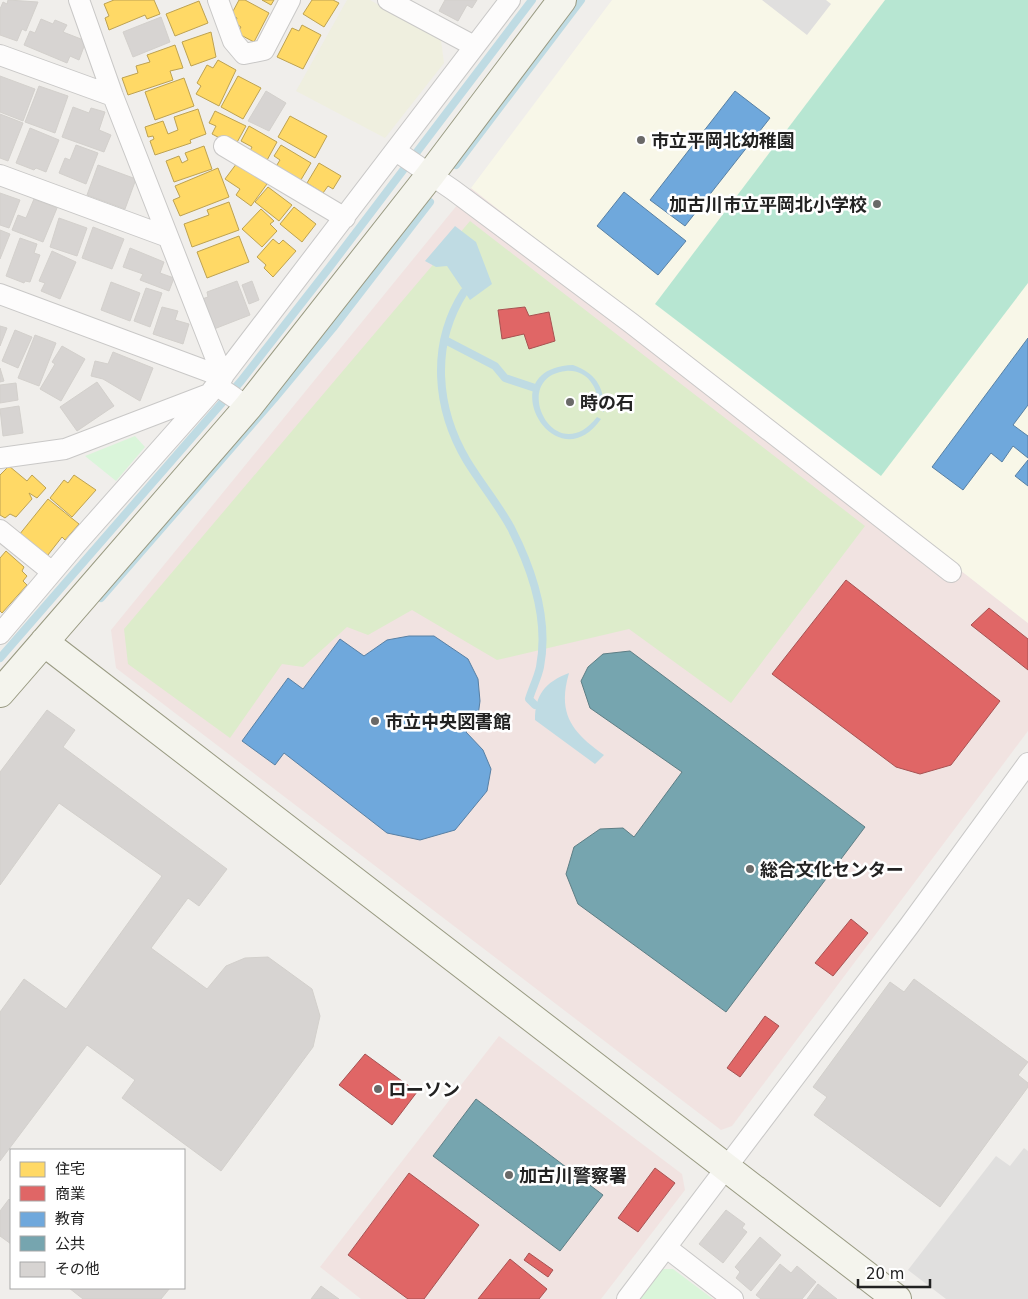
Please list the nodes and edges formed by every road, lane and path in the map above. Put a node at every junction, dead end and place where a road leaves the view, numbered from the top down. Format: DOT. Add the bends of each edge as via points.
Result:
graph roads {
  1 [pos="79,0"];
  2 [pos="218,0"];
  3 [pos="290,0"];
  4 [pos="388,0"];
  5 [pos="510,0"];
  6 [pos="562,0"];
  7 [pos="474,46"];
  8 [pos="0,55"];
  9 [pos="113,96"];
  10 [pos="224,146"];
  11 [pos="396,151"];
  12 [pos="424,169"];
  13 [pos="0,175"];
  14 [pos="345,218"];
  15 [pos="168,237"];
  16 [pos="0,294"];
  17 [pos="216,385"];
  18 [pos="241,403"];
  19 [pos="0,458"];
  20 [pos="0,530"];
  21 [pos="52,572"];
  22 [pos="951,572"];
  23 [pos="0,634"];
  24 [pos="44,642"];
  25 [pos="0,692"];
  26 [pos="1028,762"];
  27 [pos="727,1169"];
  28 [pos="666,1248"];
  29 [pos="627,1299"];
  30 [pos="733,1299"];
  31 [pos="897,1299"];
  1 -- 9 [label="street"];
  2 -- 3 [label="street" via="233,40 244,54 264,50"];
  4 -- 7 [label="street"];
  5 -- 7 [label="street"];
  6 -- 12 [label="street"];
  7 -- 11 [label="street"];
  8 -- 9 [label="street"];
  9 -- 15 [label="street"];
  10 -- 14 [label="street"];
  11 -- 12 [label="street"];
  11 -- 14 [label="street"];
  12 -- 18 [label="street"];
  12 -- 22 [label="street" via="631,323"];
  13 -- 15 [label="street"];
  14 -- 17 [label="street"];
  15 -- 17 [label="street"];
  16 -- 17 [label="street"];
  17 -- 18 [label="street"];
  17 -- 19 [label="street" via="64,449"];
  17 -- 21 [label="street"];
  18 -- 24 [label="street"];
  20 -- 21 [label="street"];
  21 -- 23 [label="street"];
  24 -- 25 [label="street"];
  24 -- 27 [label="street"];
  26 -- 27 [label="street" via="910,926"];
  27 -- 28 [label="street"];
  27 -- 31 [label="street"];
  28 -- 29 [label="street"];
  28 -- 30 [label="street"];
}
